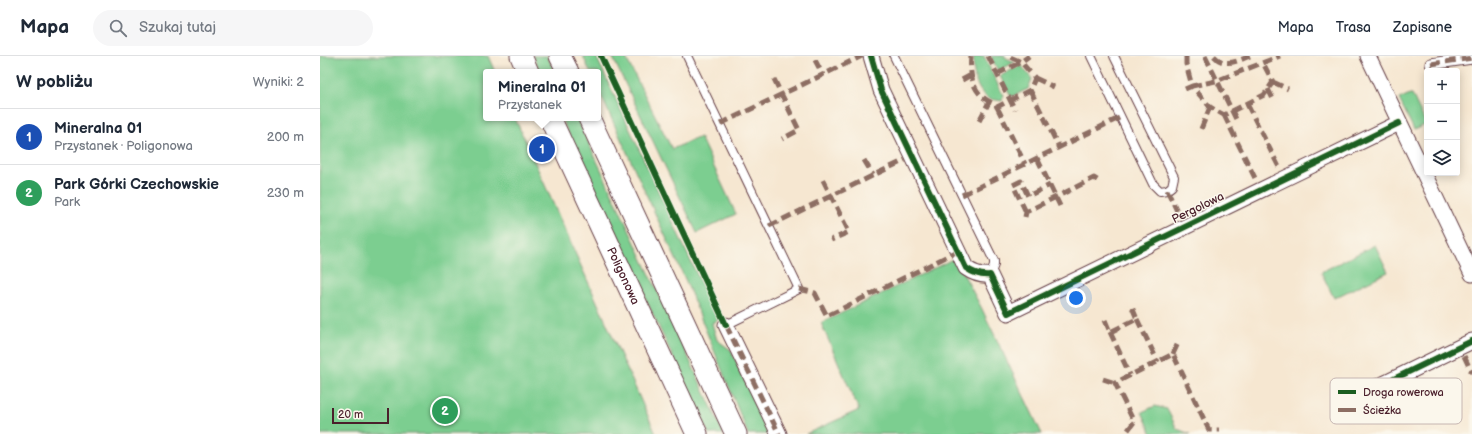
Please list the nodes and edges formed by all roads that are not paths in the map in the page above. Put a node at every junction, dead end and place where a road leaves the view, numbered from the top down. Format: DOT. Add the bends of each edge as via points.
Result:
graph roads {
  1 [pos="521,56"];
  2 [pos="560,56"];
  3 [pos="687,56"];
  4 [pos="871,56"];
  5 [pos="894,56"];
  6 [pos="1091,56"];
  7 [pos="1114,56"];
  8 [pos="1368,56"];
  9 [pos="1472,58"];
  10 [pos="1431,64"];
  11 [pos="527,69"];
  12 [pos="566,69"];
  13 [pos="551,121"];
  14 [pos="590,121"];
  15 [pos="1399,122"];
  16 [pos="1472,274"];
  17 [pos="990,275"];
  18 [pos="726,325"];
  19 [pos="1472,341"];
  20 [pos="1396,378"];
  21 [pos="697,434"];
  22 [pos="736,434"];
  23 [pos="779,434"];
  1 -- 11 [label="main road"];
  2 -- 12 [label="main road"];
  3 -- 18 [label="lane" via="799,289"];
  4 -- 17 [label="street" via="881,90 966,268 971,272"];
  5 -- 17 [label="lane" via="994,261"];
  6 -- 7 [label="lane" via="1153,184 1160,190 1167,190 1172,186 1174,177"];
  8 -- 15 [label="street"];
  9 -- 10 [label="street"];
  13 -- 21 [label="main road, Poligonowa"];
  14 -- 22 [label="main road"];
  15 -- 16 [label="street"];
  15 -- 17 [label="street, Pergolowa" via="1008,313"];
  18 -- 23 [label="street"];
  19 -- 20 [label="street"];
}
